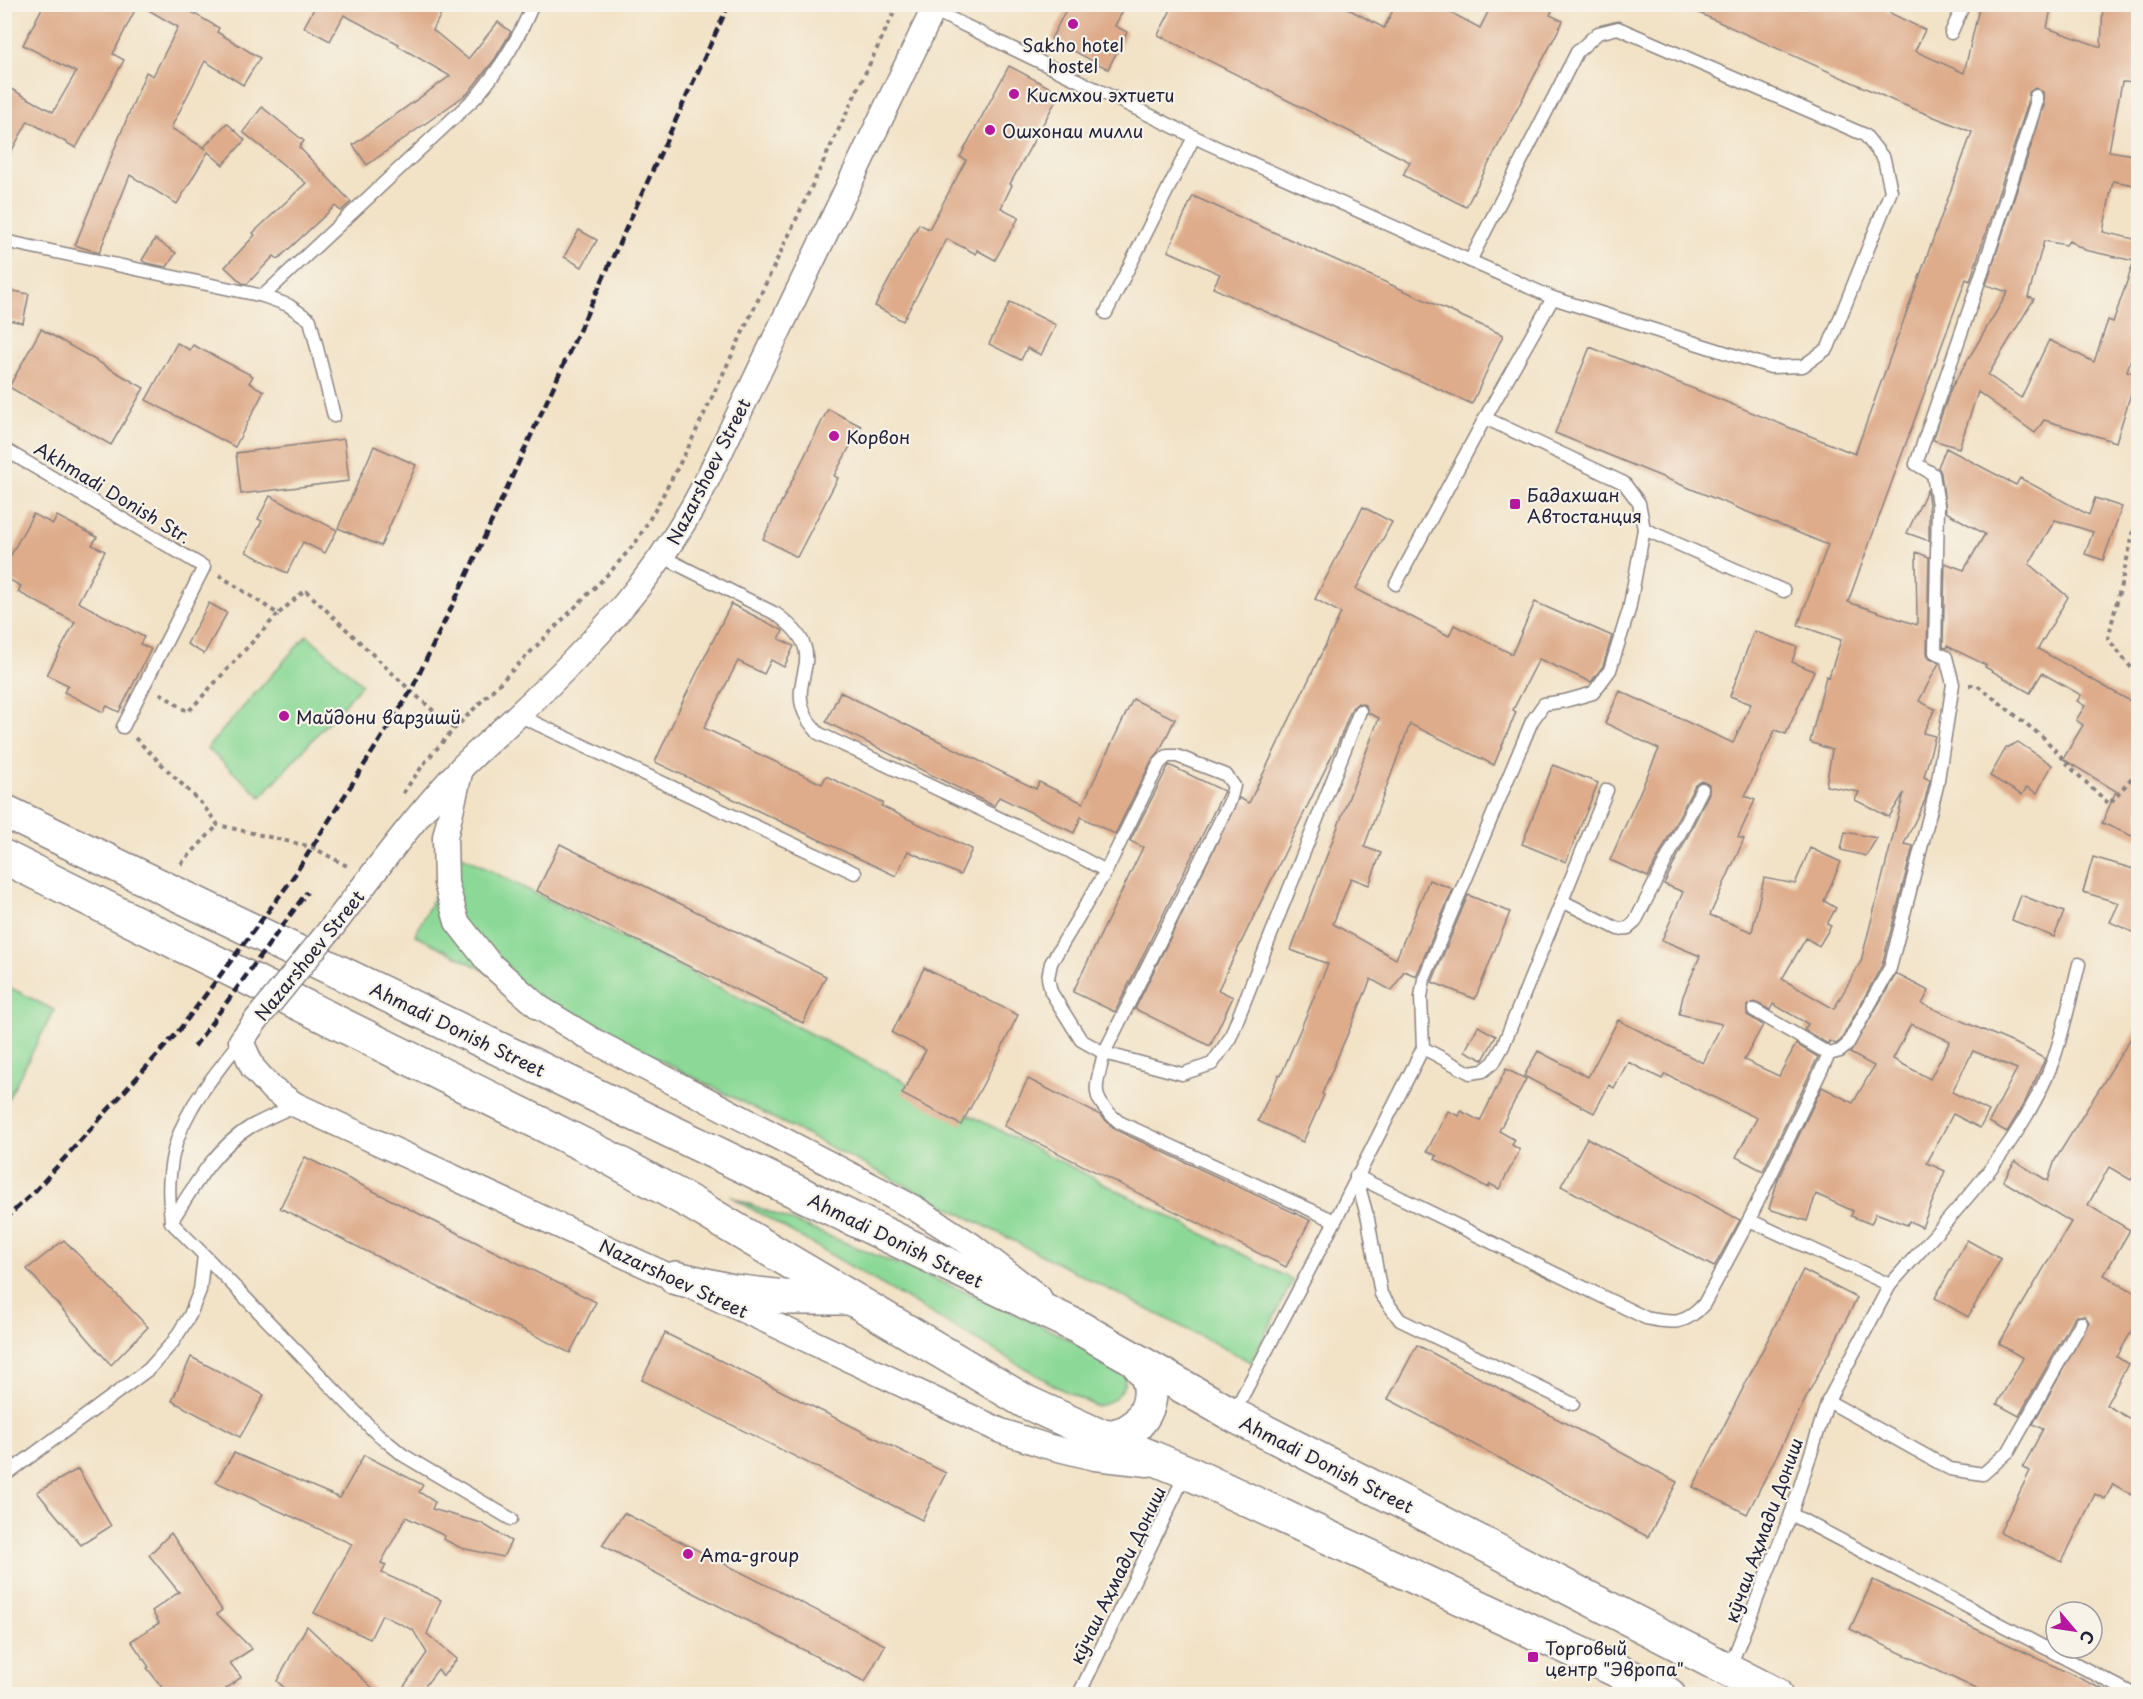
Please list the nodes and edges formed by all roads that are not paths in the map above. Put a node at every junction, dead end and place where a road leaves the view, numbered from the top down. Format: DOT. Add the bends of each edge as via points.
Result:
graph roads {
  1 [pos="534,4"];
  2 [pos="1964,4"];
  3 [pos="934,7"];
  4 [pos="1951,33"];
  5 [pos="2036,96"];
  6 [pos="1194,137"];
  7 [pos="4,241"];
  8 [pos="1470,261"];
  9 [pos="263,296"];
  10 [pos="1552,298"];
  11 [pos="1106,313"];
  12 [pos="334,416"];
  13 [pos="1485,418"];
  14 [pos="4,449"];
  15 [pos="1644,529"];
  16 [pos="663,557"];
  17 [pos="1396,584"];
  18 [pos="1784,591"];
  19 [pos="1360,711"];
  20 [pos="518,715"];
  21 [pos="123,727"];
  22 [pos="461,768"];
  23 [pos="1702,789"];
  24 [pos="1607,790"];
  25 [pos="4,811"];
  26 [pos="4,857"];
  27 [pos="1106,871"];
  28 [pos="855,873"];
  29 [pos="1562,901"];
  30 [pos="2079,964"];
  31 [pos="1754,1010"];
  32 [pos="241,1041"];
  33 [pos="1423,1048"];
  34 [pos="1104,1053"];
  35 [pos="1829,1054"];
  36 [pos="296,1105"];
  37 [pos="1356,1176"];
  38 [pos="1749,1220"];
  39 [pos="1335,1221"];
  40 [pos="171,1222"];
  41 [pos="204,1255"];
  42 [pos="676,1278"];
  43 [pos="1890,1285"];
  44 [pos="851,1298"];
  45 [pos="2081,1323"];
  46 [pos="1078,1327"];
  47 [pos="1136,1361"];
  48 [pos="1828,1401"];
  49 [pos="1573,1404"];
  50 [pos="1233,1415"];
  51 [pos="1098,1436"];
  52 [pos="1180,1469"];
  53 [pos="4,1476"];
  54 [pos="1791,1514"];
  55 [pos="511,1519"];
  56 [pos="1729,1671"];
  57 [pos="1079,1695"];
  58 [pos="1668,1695"];
  59 [pos="1775,1695"];
  60 [pos="2133,1695"];
  1 -- 9 [label="lane" via="515,46 477,96"];
  2 -- 4 [label="lane"];
  3 -- 6 [label="lane"];
  3 -- 16 [label="street, Nazarshoev Street" via="703,488"];
  5 -- 35 [label="lane" via="1988,255 1916,464 1933,474 1938,505 1935,652 1946,657 1953,684 1937,786 1890,968 1848,1045"];
  6 -- 8 [label="lane"];
  6 -- 11 [label="lane"];
  7 -- 9 [label="lane"];
  8 -- 10 [label="lane"];
  8 -- 10 [label="lane" via="1577,52 1598,33 1618,28 1865,135 1884,159 1891,191 1828,348 1803,366 1771,367"];
  9 -- 12 [label="lane" via="288,305 310,320"];
  10 -- 13 [label="lane"];
  13 -- 15 [label="lane" via="1624,483 1639,503"];
  13 -- 17 [label="lane"];
  14 -- 21 [label="lane, Akhmadi Donish Str." via="204,567"];
  15 -- 18 [label="lane"];
  15 -- 33 [label="lane" via="1629,610 1610,670 1593,693 1544,704 1532,721 1505,782 1424,979"];
  16 -- 20 [label="street, Nazarshoev Street" via="586,647"];
  16 -- 27 [label="lane" via="791,625 807,651 801,698 806,718 818,733"];
  19 -- 34 [label="lane" via="1230,1038 1212,1064 1182,1074"];
  20 -- 22 [label="street, Nazarshoev Street"];
  20 -- 28 [label="lane"];
  22 -- 32 [label="street, Nazarshoev Street, bridge"];
  22 -- 46 [label="street" via="445,837 446,883 457,922 490,964 540,1008 594,1041 916,1209 970,1244"];
  23 -- 29 [label="lane" via="1635,922 1628,928 1618,928"];
  24 -- 29 [label="lane"];
  25 -- 46 [label="street, Ahmadi Donish Street"];
  26 -- 44 [label="street" via="606,1156"];
  27 -- 34 [label="lane" via="1051,963 1048,978 1051,992 1081,1040"];
  27 -- 34 [label="lane" via="1159,764 1167,756 1177,756 1226,775 1234,786 1230,801"];
  29 -- 33 [label="lane" via="1494,1062 1482,1071 1470,1073"];
  30 -- 43 [label="lane, кӯчаи Аҳмади Дониш" via="2053,1060 2035,1100 1996,1164"];
  31 -- 35 [label="lane"];
  32 -- 36 [label="street, Nazarshoev Street" via="253,1068 272,1089"];
  32 -- 40 [label="lane" via="197,1097 179,1133 169,1177"];
  33 -- 37 [label="lane"];
  34 -- 39 [label="lane" via="1095,1091 1103,1109 1119,1122"];
  35 -- 38 [label="lane"];
  36 -- 40 [label="lane" via="250,1127 227,1144 204,1170"];
  36 -- 42 [label="street, Nazarshoev Street"];
  37 -- 38 [label="lane" via="1646,1318 1671,1323 1685,1320 1704,1305"];
  37 -- 39 [label="lane"];
  37 -- 49 [label="lane" via="1381,1294 1400,1320"];
  38 -- 43 [label="lane"];
  39 -- 50 [label="lane"];
  40 -- 41 [label="lane"];
  41 -- 53 [label="lane" via="200,1290 190,1315 149,1369"];
  41 -- 55 [label="lane" via="374,1431 403,1455"];
  42 -- 44 [label="street" via="733,1291 792,1298"];
  42 -- 52 [label="street, Nazarshoev Street" via="1001,1431 1095,1458"];
  43 -- 48 [label="lane, кӯчаи Аҳмади Дониш"];
  44 -- 51 [label="street" via="1026,1402"];
  45 -- 48 [label="lane" via="2009,1450 1983,1474 1950,1469"];
  46 -- 47 [label="street, Ahmadi Donish Street"];
  47 -- 50 [label="street, Ahmadi Donish Street"];
  47 -- 51 [label="street" via="1147,1376 1151,1395 1146,1413 1134,1427 1117,1435"];
  48 -- 54 [label="lane, кӯчаи Аҳмади Дониш"];
  50 -- 56 [label="street, Ahmadi Donish Street"];
  51 -- 52 [label="street"];
  52 -- 57 [label="lane, кӯчаи Аҳмади Дониш"];
  52 -- 58 [label="street"];
  54 -- 56 [label="lane, кӯчаи Аҳмади Дониш"];
  54 -- 60 [label="lane"];
  56 -- 59 [label="street, Ahmadi Donish Street"];
}
